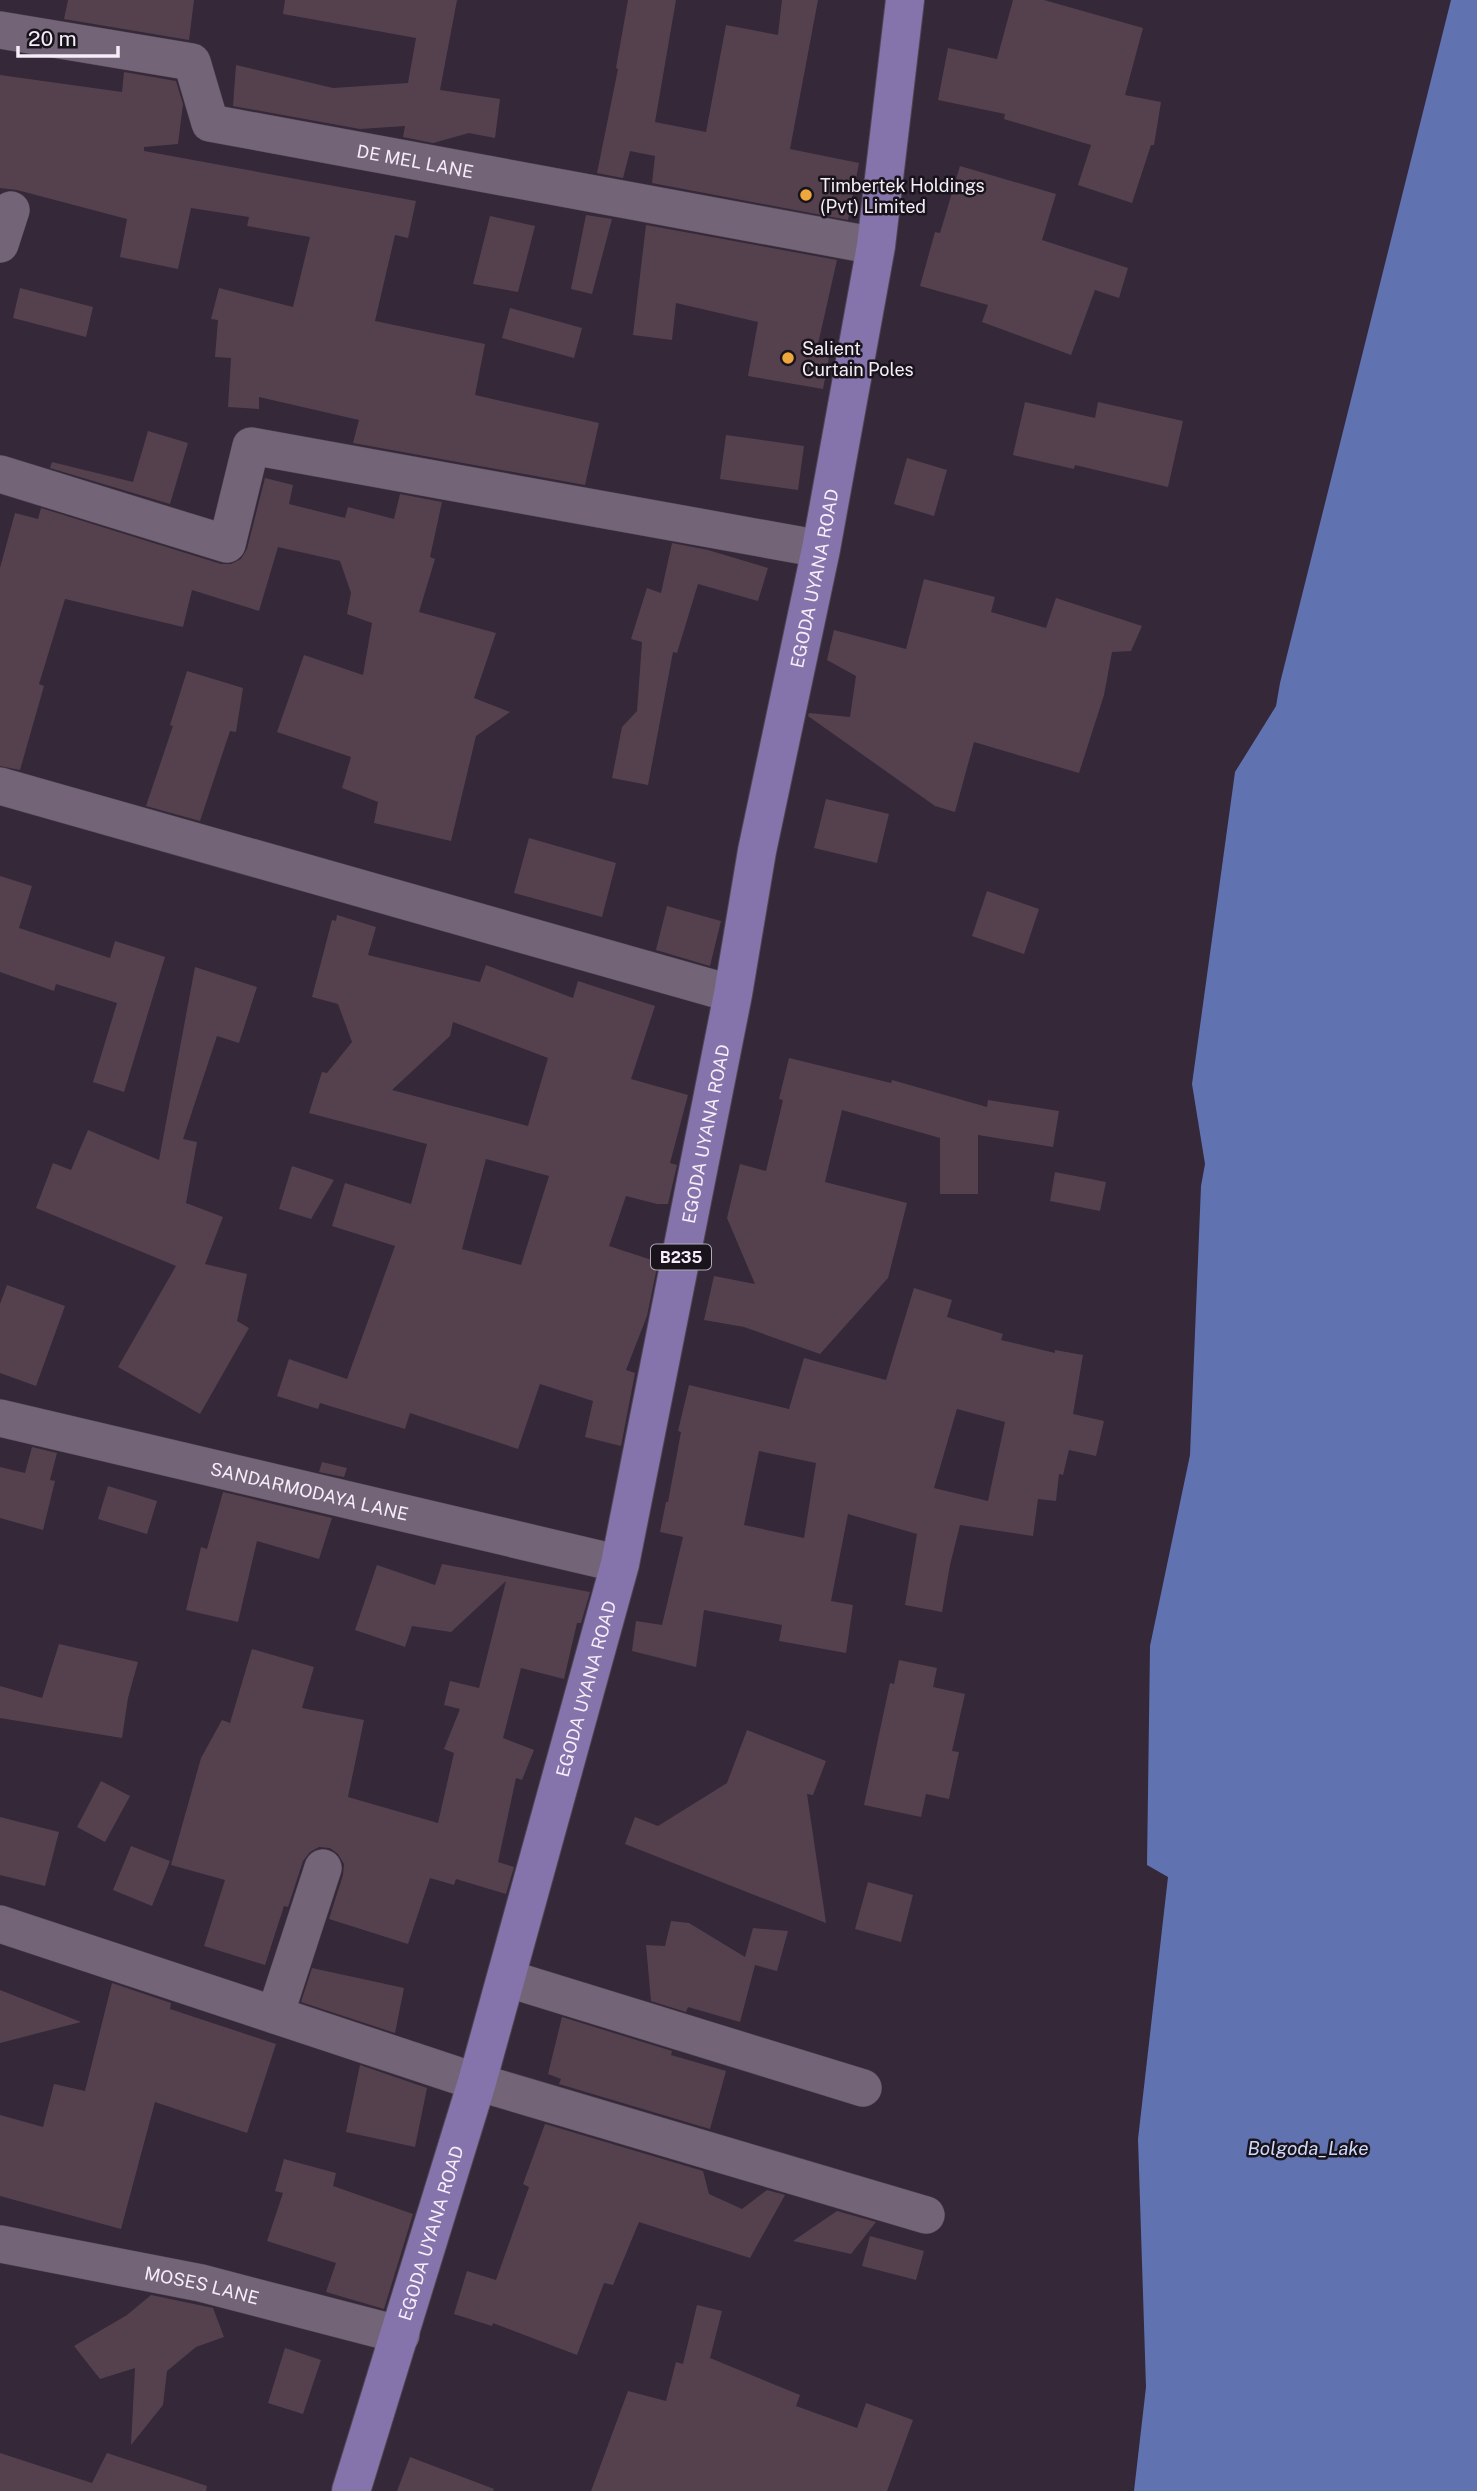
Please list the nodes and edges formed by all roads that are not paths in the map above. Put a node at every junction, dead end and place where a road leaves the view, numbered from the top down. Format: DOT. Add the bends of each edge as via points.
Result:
graph roads {
  1 [pos="905,0"];
  2 [pos="0,30"];
  3 [pos="11,210"];
  4 [pos="0,244"];
  5 [pos="876,246"];
  6 [pos="0,474"];
  7 [pos="821,549"];
  8 [pos="0,786"];
  9 [pos="733,994"];
  10 [pos="0,1418"];
  11 [pos="620,1564"];
  12 [pos="323,1868"];
  13 [pos="0,1924"];
  14 [pos="506,1978"];
  15 [pos="275,2015"];
  16 [pos="477,2082"];
  17 [pos="863,2088"];
  18 [pos="926,2215"];
  19 [pos="0,2244"];
  20 [pos="401,2335"];
  21 [pos="351,2491"];
  1 -- 5 [label="main road, EGODA UYANA ROAD / B235"];
  2 -- 5 [label="street, DE MEL LANE" via="192,62 210,123"];
  3 -- 4 [label="street"];
  5 -- 7 [label="main road, EGODA UYANA ROAD / B235"];
  6 -- 7 [label="street" via="227,544 251,446"];
  7 -- 9 [label="main road, EGODA UYANA ROAD / B235" via="757,851"];
  8 -- 9 [label="street"];
  9 -- 11 [label="main road, EGODA UYANA ROAD / B235"];
  10 -- 11 [label="street, SANDARMODAYA LANE"];
  11 -- 14 [label="main road, EGODA UYANA ROAD / B235"];
  12 -- 15 [label="street"];
  13 -- 15 [label="street"];
  14 -- 16 [label="main road, EGODA UYANA ROAD / B235"];
  14 -- 17 [label="street"];
  15 -- 16 [label="street"];
  16 -- 18 [label="street"];
  16 -- 20 [label="main road, EGODA UYANA ROAD / B235"];
  19 -- 20 [label="street, MOSES LANE" via="201,2283"];
  20 -- 21 [label="main road, EGODA UYANA ROAD / B235"];
}
